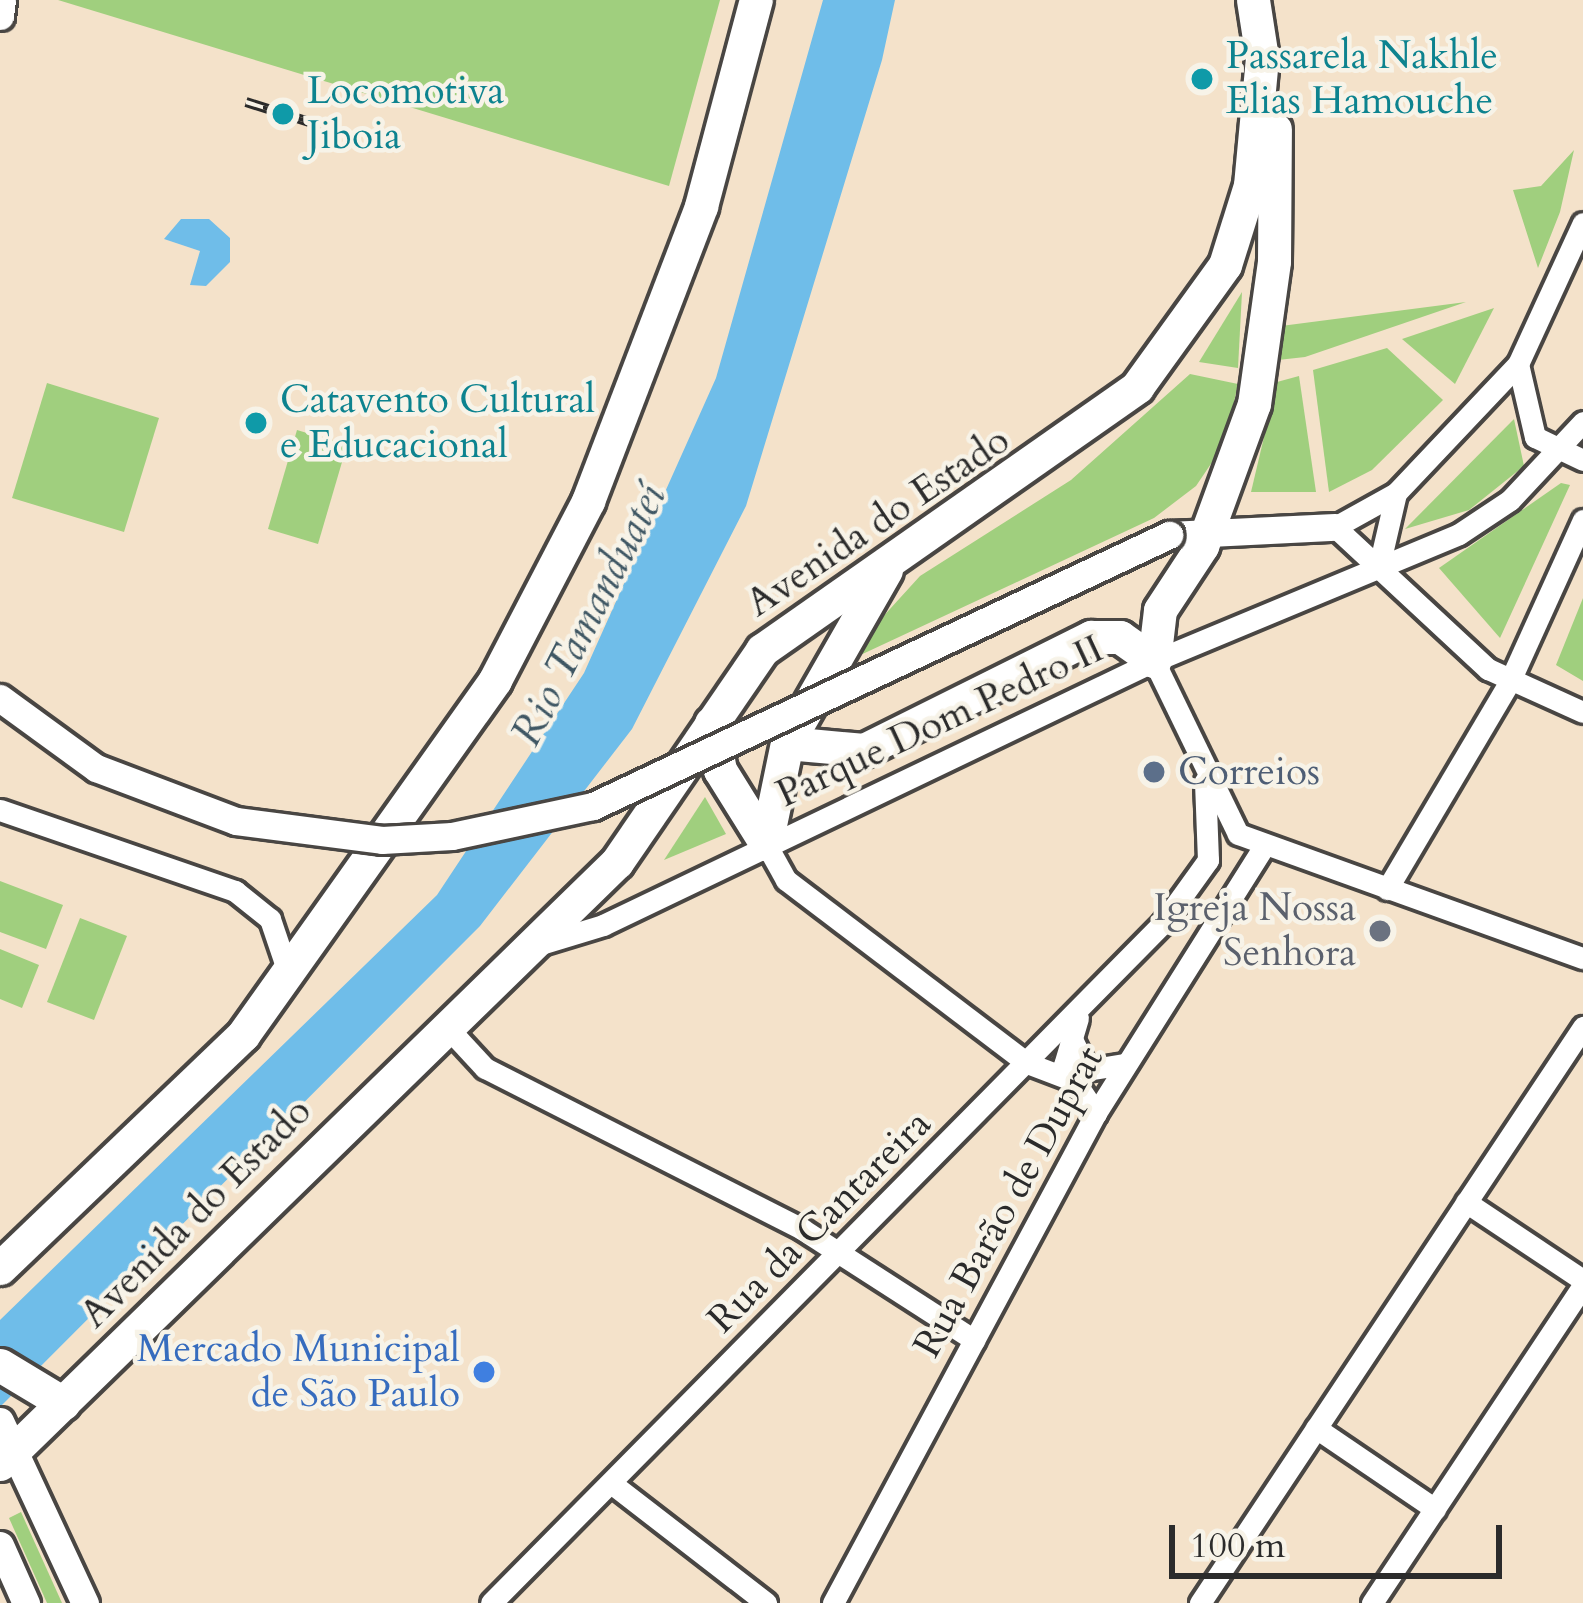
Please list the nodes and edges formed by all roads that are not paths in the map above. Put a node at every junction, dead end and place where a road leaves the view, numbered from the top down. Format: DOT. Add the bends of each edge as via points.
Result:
graph roads {
  1 [pos="756,0"];
  2 [pos="1253,0"];
  3 [pos="1262,58"];
  4 [pos="1583,223"];
  5 [pos="1518,364"];
  6 [pos="1583,422"];
  7 [pos="1555,454"];
  8 [pos="1583,460"];
  9 [pos="1396,493"];
  10 [pos="1583,520"];
  11 [pos="1335,527"];
  12 [pos="1206,528"];
  13 [pos="900,551"];
  14 [pos="1380,562"];
  15 [pos="1154,661"];
  16 [pos="1509,682"];
  17 [pos="0,698"];
  18 [pos="1583,712"];
  19 [pos="710,713"];
  20 [pos="787,743"];
  21 [pos="1205,781"];
  22 [pos="0,810"];
  23 [pos="766,844"];
  24 [pos="1264,846"];
  25 [pos="1194,886"];
  26 [pos="1387,889"];
  27 [pos="1220,902"];
  28 [pos="1162,924"];
  29 [pos="532,946"];
  30 [pos="1190,949"];
  31 [pos="1583,958"];
  32 [pos="290,977"];
  33 [pos="1093,994"];
  34 [pos="1075,1024"];
  35 [pos="447,1027"];
  36 [pos="1583,1027"];
  37 [pos="1027,1063"];
  38 [pos="1125,1064"];
  39 [pos="1070,1078"];
  40 [pos="1096,1113"];
  41 [pos="1466,1202"];
  42 [pos="841,1251"];
  43 [pos="0,1268"];
  44 [pos="1583,1283"];
  45 [pos="974,1340"];
  46 [pos="0,1365"];
  47 [pos="48,1395"];
  48 [pos="1316,1428"];
  49 [pos="4,1445"];
  50 [pos="611,1483"];
  51 [pos="1435,1509"];
  52 [pos="0,1545"];
  53 [pos="26,1603"];
  54 [pos="85,1603"];
  55 [pos="491,1603"];
  56 [pos="766,1603"];
  57 [pos="833,1603"];
  58 [pos="1200,1603"];
  59 [pos="1372,1603"];
  1 -- 32 [label="highway" via="701,206 588,501 495,680"];
  2 -- 3 [label="highway, Avenida do Estado"];
  3 -- 12 [label="highway" via="1275,124 1274,261 1253,404"];
  3 -- 13 [label="highway, Avenida do Estado" via="1258,154 1231,245 1165,356 1078,438"];
  4 -- 5 [label="street"];
  5 -- 7 [label="street" via="1529,422"];
  5 -- 9 [label="street"];
  6 -- 7 [label="street, Parque Dom Pedro II"];
  7 -- 8 [label="street"];
  7 -- 14 [label="street, Parque Dom Pedro II" via="1485,519"];
  9 -- 11 [label="street"];
  9 -- 14 [label="street"];
  10 -- 16 [label="street"];
  11 -- 12 [label="main road"];
  11 -- 14 [label="street"];
  12 -- 15 [label="highway" via="1160,610"];
  12 -- 17 [label="main road, bridge" via="1168,535 613,798 472,833 382,840 236,821 96,768"];
  13 -- 19 [label="highway, Avenida do Estado" via="762,650"];
  13 -- 20 [label="highway"];
  14 -- 15 [label="street, Parque Dom Pedro II"];
  14 -- 16 [label="street"];
  15 -- 20 [label="highway" via="1120,637 1091,637 864,750 840,756"];
  15 -- 21 [label="street"];
  15 -- 23 [label="street, Parque Dom Pedro II"];
  16 -- 18 [label="street"];
  16 -- 26 [label="street"];
  19 -- 23 [label="highway" via="720,770"];
  19 -- 29 [label="highway, Avenida do Estado" via="617,862"];
  20 -- 23 [label="highway"];
  21 -- 24 [label="street" via="1230,827"];
  21 -- 25 [label="street" via="1209,854"];
  22 -- 32 [label="street" via="236,891 270,919"];
  23 -- 29 [label="street, Parque Dom Pedro II" via="603,925"];
  23 -- 37 [label="street" via="786,880"];
  24 -- 26 [label="street"];
  24 -- 27 [label="street, Rua Barão de Duprat"];
  25 -- 27 [label="street"];
  25 -- 28 [label="street, Rua da Cantareira"];
  26 -- 31 [label="street"];
  27 -- 30 [label="street, Rua Barão de Duprat"];
  28 -- 30 [label="street" via="1186,934"];
  28 -- 33 [label="street, Rua da Cantareira"];
  29 -- 35 [label="highway, Avenida do Estado"];
  30 -- 38 [label="street, Rua Barão de Duprat"];
  32 -- 43 [label="highway" via="150,1130"];
  33 -- 34 [label="street"];
  33 -- 37 [label="street, Rua da Cantareira"];
  34 -- 38 [label="street" via="1081,1067 1108,1074"];
  34 -- 39 [label="street"];
  35 -- 42 [label="street" via="485,1068"];
  35 -- 47 [label="highway, Avenida do Estado"];
  36 -- 41 [label="street"];
  37 -- 39 [label="street"];
  37 -- 42 [label="street, Rua da Cantareira"];
  38 -- 40 [label="street, Rua Barão de Duprat"];
  39 -- 40 [label="street"];
  40 -- 45 [label="street, Rua Barão de Duprat"];
  41 -- 44 [label="street"];
  41 -- 48 [label="street"];
  42 -- 45 [label="street"];
  42 -- 50 [label="street, Rua da Cantareira"];
  44 -- 51 [label="street"];
  45 -- 57 [label="street, Rua Barão de Duprat"];
  46 -- 47 [label="highway"];
  47 -- 49 [label="highway, Avenida do Estado"];
  48 -- 51 [label="street"];
  48 -- 58 [label="street"];
  49 -- 54 [label="main road"];
  50 -- 55 [label="street, Rua da Cantareira"];
  50 -- 56 [label="street"];
  51 -- 59 [label="street"];
  52 -- 53 [label="main road"];
}
